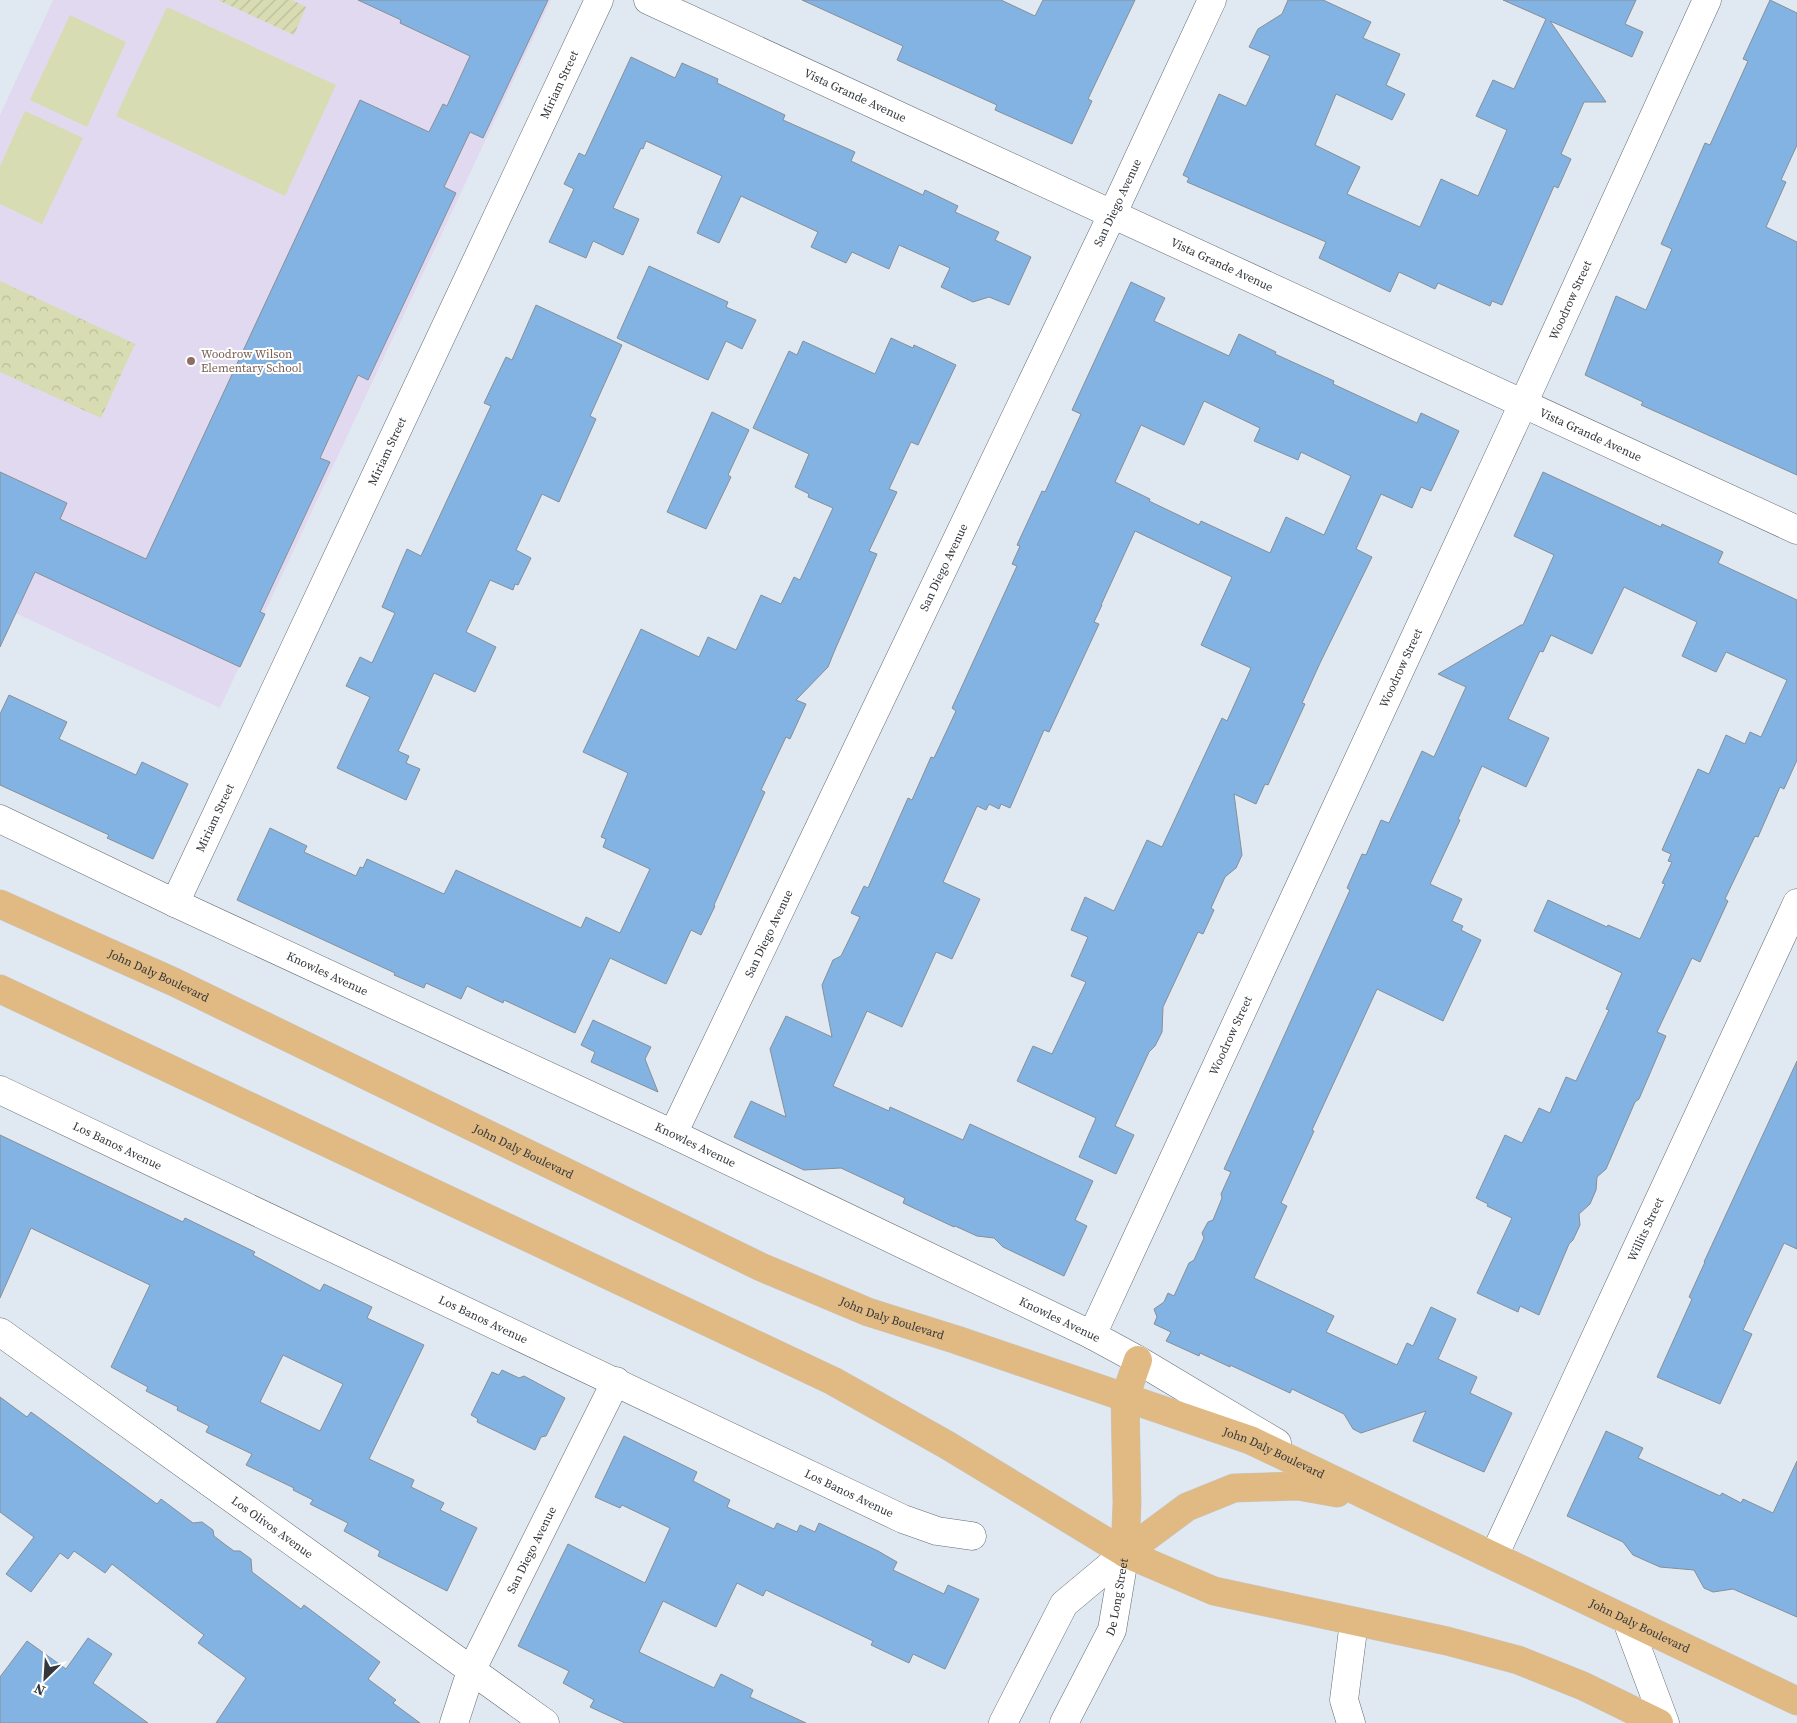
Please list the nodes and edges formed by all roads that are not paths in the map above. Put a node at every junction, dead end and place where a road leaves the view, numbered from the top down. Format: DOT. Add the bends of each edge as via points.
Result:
graph roads {
  1 [pos="599,0"];
  2 [pos="648,0"];
  3 [pos="1212,0"];
  4 [pos="1707,0"];
  5 [pos="1112,215"];
  6 [pos="1523,404"];
  7 [pos="1797,530"];
  8 [pos="0,819"];
  9 [pos="175,903"];
  10 [pos="1797,903"];
  11 [pos="0,904"];
  12 [pos="0,989"];
  13 [pos="0,1090"];
  14 [pos="673,1134"];
  15 [pos="0,1332"];
  16 [pos="1092,1335"];
  17 [pos="1138,1360"];
  18 [pos="616,1381"];
  19 [pos="1125,1397"];
  20 [pos="1375,1501"];
  21 [pos="972,1536"];
  22 [pos="1125,1553"];
  23 [pos="1494,1556"];
  24 [pos="1627,1621"];
  25 [pos="1354,1622"];
  26 [pos="471,1671"];
  27 [pos="1797,1701"];
  28 [pos="454,1723"];
  29 [pos="545,1723"];
  30 [pos="1003,1723"];
  31 [pos="1064,1723"];
  32 [pos="1351,1723"];
  33 [pos="1659,1723"];
  34 [pos="1665,1723"];
  1 -- 9 [label="street, Miriam Street"];
  2 -- 5 [label="street, Vista Grande Avenue"];
  3 -- 5 [label="street, San Diego Avenue"];
  4 -- 6 [label="street, Woodrow Street"];
  5 -- 6 [label="street, Vista Grande Avenue"];
  5 -- 14 [label="street, San Diego Avenue"];
  6 -- 7 [label="street, Vista Grande Avenue"];
  6 -- 16 [label="street, Woodrow Street"];
  8 -- 9 [label="street, Knowles Avenue"];
  9 -- 14 [label="street, Knowles Avenue"];
  10 -- 23 [label="street, Willits Street"];
  11 -- 19 [label="main road, John Daly Boulevard" via="174,982 761,1267 868,1312"];
  12 -- 22 [label="main road" via="833,1381 947,1445"];
  13 -- 18 [label="street, Los Banos Avenue"];
  14 -- 16 [label="street, Knowles Avenue"];
  15 -- 26 [label="street, Los Olivos Avenue"];
  16 -- 17 [label="street, Knowles Avenue"];
  17 -- 19 [label="main road"];
  17 -- 20 [label="street, Knowles Avenue"];
  18 -- 21 [label="street, Los Banos Avenue" via="903,1519 937,1531"];
  18 -- 26 [label="street, San Diego Avenue"];
  19 -- 20 [label="main road, John Daly Boulevard" via="1250,1440"];
  19 -- 22 [label="main road"];
  20 -- 22 [label="main road" via="1298,1486 1234,1488 1187,1507"];
  20 -- 23 [label="main road, John Daly Boulevard"];
  22 -- 25 [label="main road" via="1214,1591"];
  22 -- 30 [label="street, De Long Street" via="1064,1604"];
  22 -- 31 [label="street, De Long Street" via="1112,1630"];
  23 -- 24 [label="main road, John Daly Boulevard"];
  24 -- 27 [label="main road, John Daly Boulevard"];
  24 -- 34 [label="street"];
  25 -- 32 [label="street" via="1344,1700"];
  25 -- 33 [label="main road" via="1448,1641 1518,1660 1583,1686"];
  26 -- 28 [label="street, San Diego Avenue"];
  26 -- 29 [label="street, Los Olivos Avenue"];
}
